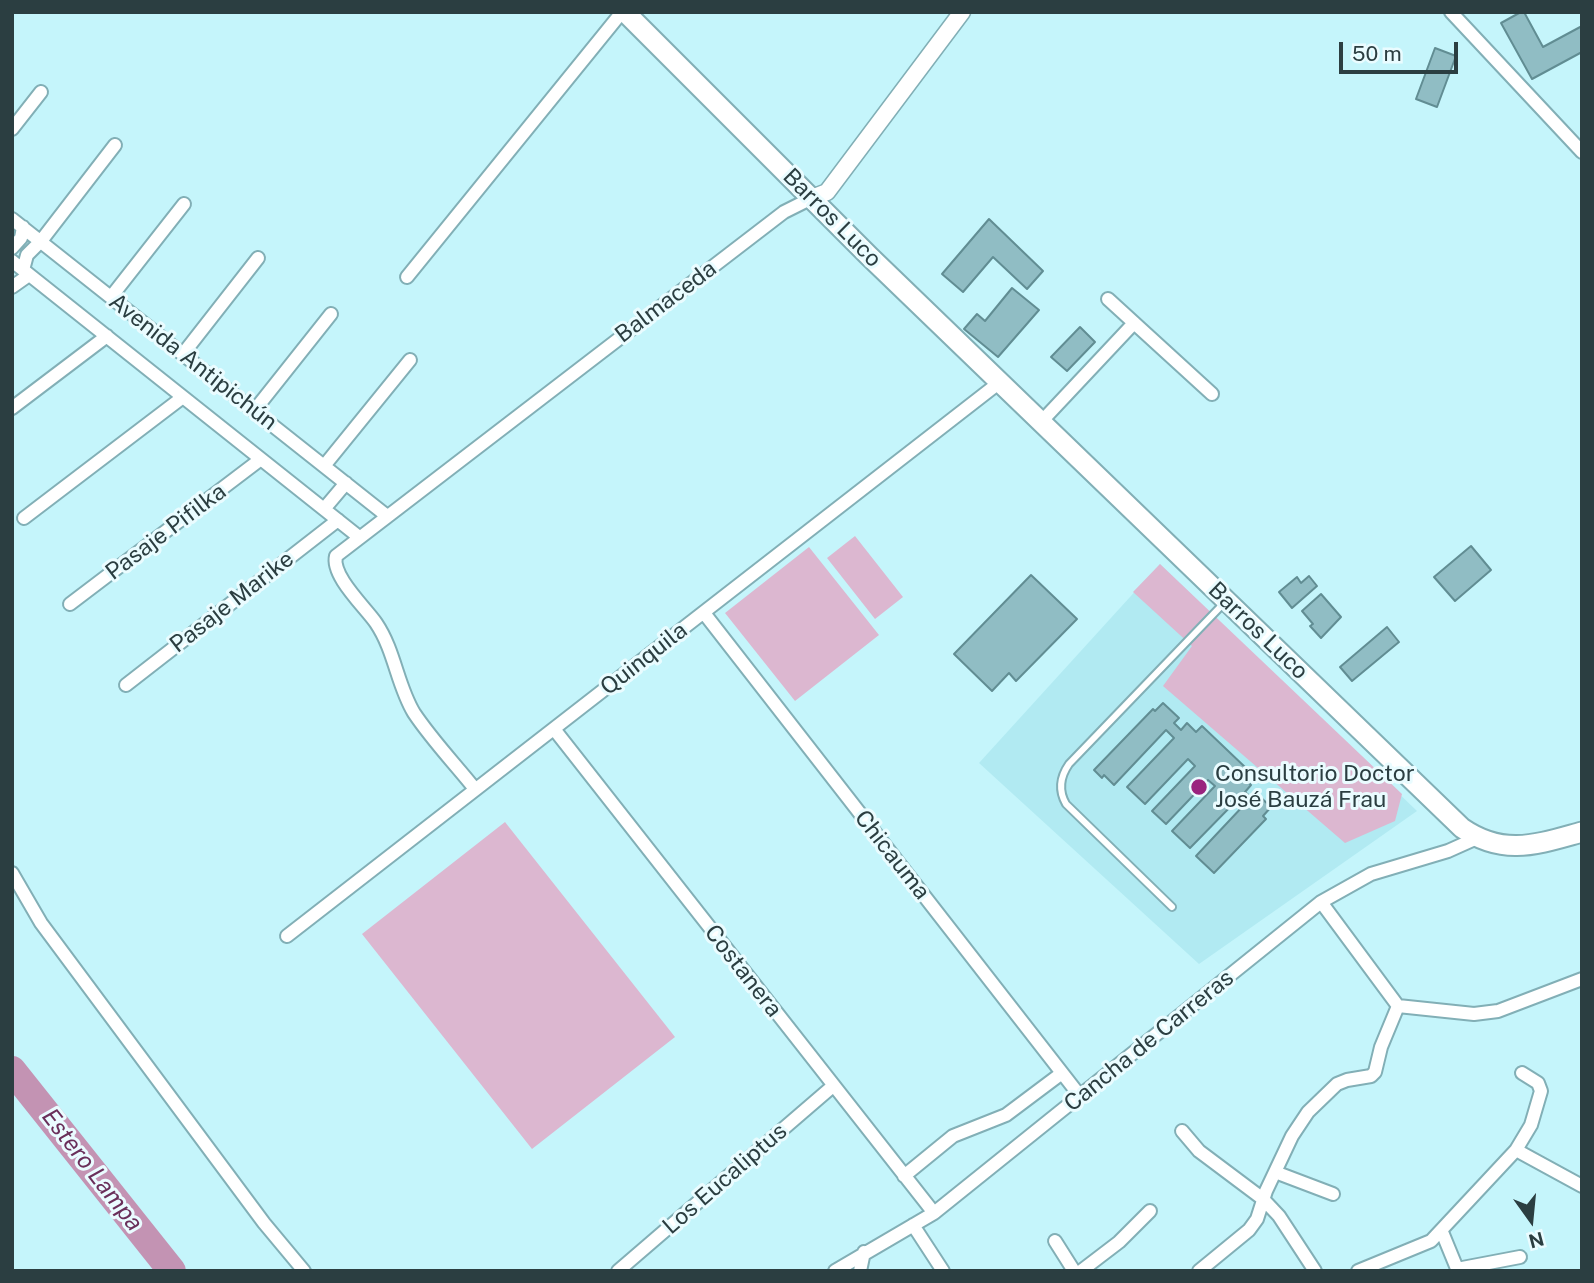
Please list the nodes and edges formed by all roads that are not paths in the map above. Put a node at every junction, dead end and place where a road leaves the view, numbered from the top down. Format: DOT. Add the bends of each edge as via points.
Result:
graph roads {
  1 [pos="623,12"];
  2 [pos="962,12"];
  3 [pos="1451,12"];
  4 [pos="41,92"];
  5 [pos="12,129"];
  6 [pos="115,145"];
  7 [pos="1582,152"];
  8 [pos="812,198"];
  9 [pos="184,204"];
  10 [pos="18,223"];
  11 [pos="41,242"];
  12 [pos="12,248"];
  13 [pos="258,258"];
  14 [pos="12,261"];
  15 [pos="26,272"];
  16 [pos="407,277"];
  17 [pos="12,288"];
  18 [pos="111,297"];
  19 [pos="1108,299"];
  20 [pos="331,314"];
  21 [pos="1134,323"];
  22 [pos="107,336"];
  23 [pos="183,354"];
  24 [pos="410,360"];
  25 [pos="1000,382"];
  26 [pos="1212,394"];
  27 [pos="183,397"];
  28 [pos="12,408"];
  29 [pos="254,411"];
  30 [pos="1041,422"];
  31 [pos="261,459"];
  32 [pos="324,466"];
  33 [pos="346,483"];
  34 [pos="324,509"];
  35 [pos="387,516"];
  36 [pos="24,518"];
  37 [pos="338,520"];
  38 [pos="359,537"];
  39 [pos="1226,600"];
  40 [pos="70,604"];
  41 [pos="704,613"];
  42 [pos="127,685"];
  43 [pos="554,729"];
  44 [pos="475,789"];
  45 [pos="1582,832"];
  46 [pos="1477,838"];
  47 [pos="12,873"];
  48 [pos="1321,902"];
  49 [pos="1172,906"];
  50 [pos="287,936"];
  51 [pos="1582,979"];
  52 [pos="1398,1006"];
  53 [pos="1062,1073"];
  54 [pos="1522,1073"];
  55 [pos="833,1086"];
  56 [pos="1080,1096"];
  57 [pos="1182,1131"];
  58 [pos="1516,1150"];
  59 [pos="1275,1172"];
  60 [pos="904,1175"];
  61 [pos="1582,1186"];
  62 [pos="1333,1194"];
  63 [pos="1263,1199"];
  64 [pos="1150,1210"];
  65 [pos="934,1213"];
  66 [pos="913,1225"];
  67 [pos="1442,1232"];
  68 [pos="1055,1241"];
  69 [pos="864,1252"];
  70 [pos="1520,1257"];
  71 [pos="1457,1270"];
  72 [pos="304,1271"];
  73 [pos="618,1271"];
  74 [pos="835,1271"];
  75 [pos="860,1271"];
  76 [pos="943,1271"];
  77 [pos="1074,1271"];
  78 [pos="1081,1271"];
  79 [pos="1199,1271"];
  80 [pos="1315,1271"];
  81 [pos="1358,1271"];
  1 -- 8 [label="main road, Barros Luco"];
  1 -- 16 [label="street"];
  2 -- 8 [label="street, Balmaceda" via="827,192"];
  3 -- 7 [label="street"];
  4 -- 5 [label="street"];
  6 -- 11 [label="street"];
  8 -- 25 [label="main road, Barros Luco"];
  8 -- 35 [label="street, Balmaceda" via="784,212"];
  9 -- 18 [label="street"];
  10 -- 11 [label="street, Avenida Antipichún"];
  10 -- 12 [label="street, Avenida Antipichún" via="20,239"];
  11 -- 15 [label="street" via="27,255"];
  11 -- 18 [label="street, Avenida Antipichún"];
  13 -- 23 [label="street"];
  14 -- 15 [label="street, Avenida Antipichún"];
  15 -- 17 [label="street"];
  15 -- 22 [label="street, Avenida Antipichún"];
  18 -- 23 [label="street, Avenida Antipichún"];
  19 -- 21 [label="street"];
  20 -- 29 [label="street"];
  21 -- 26 [label="street"];
  21 -- 30 [label="street"];
  22 -- 27 [label="street, Avenida Antipichún"];
  22 -- 28 [label="street"];
  23 -- 29 [label="street, Avenida Antipichún"];
  24 -- 32 [label="street"];
  25 -- 30 [label="main road, Barros Luco"];
  25 -- 41 [label="street, Quinquila"];
  27 -- 31 [label="street, Avenida Antipichún"];
  27 -- 36 [label="street"];
  29 -- 32 [label="street, Avenida Antipichún"];
  30 -- 39 [label="main road, Barros Luco"];
  31 -- 34 [label="street, Avenida Antipichún"];
  31 -- 40 [label="street, Pasaje Pifilka"];
  32 -- 33 [label="street, Avenida Antipichún"];
  33 -- 34 [label="street"];
  33 -- 35 [label="street, Avenida Antipichún"];
  34 -- 37 [label="street, Avenida Antipichún"];
  35 -- 38 [label="street, Balmaceda"];
  37 -- 38 [label="street, Avenida Antipichún"];
  37 -- 42 [label="street, Pasaje Marike"];
  38 -- 44 [label="street, Balmaceda" via="334,559 340,576 388,643 415,714"];
  39 -- 46 [label="main road, Barros Luco"];
  39 -- 49 [label="lane" via="1069,764 1062,778 1066,804"];
  41 -- 43 [label="street, Quinquila"];
  41 -- 53 [label="street, Chicauma"];
  43 -- 44 [label="street, Quinquila"];
  43 -- 55 [label="street, Costanera"];
  44 -- 50 [label="street, Quinquila"];
  45 -- 46 [label="main road" via="1519,847"];
  46 -- 48 [label="street, Cancha de Carreras" via="1371,874"];
  47 -- 72 [label="street" via="41,923"];
  48 -- 52 [label="street"];
  48 -- 56 [label="street, Cancha de Carreras"];
  51 -- 52 [label="street" via="1498,1011 1474,1014"];
  52 -- 59 [label="street" via="1375,1072 1328,1091 1292,1136"];
  53 -- 56 [label="street, Chicauma"];
  53 -- 60 [label="street" via="1006,1115 953,1136"];
  54 -- 58 [label="street" via="1538,1083 1541,1091 1531,1125"];
  55 -- 60 [label="street, Costanera"];
  55 -- 73 [label="street, Los Eucaliptus"];
  56 -- 65 [label="street, Cancha de Carreras"];
  57 -- 63 [label="street" via="1199,1151"];
  58 -- 61 [label="street"];
  58 -- 67 [label="street"];
  59 -- 62 [label="street"];
  59 -- 63 [label="street"];
  60 -- 65 [label="street, Costanera"];
  63 -- 79 [label="street" via="1249,1230"];
  63 -- 80 [label="street" via="1287,1224"];
  64 -- 78 [label="street"];
  65 -- 66 [label="street, Cancha de Carreras"];
  66 -- 69 [label="street, Cancha de Carreras"];
  66 -- 76 [label="street"];
  67 -- 71 [label="street"];
  67 -- 81 [label="street" via="1415,1249"];
  68 -- 77 [label="street"];
  69 -- 74 [label="street, Cancha de Carreras"];
  69 -- 75 [label="street"];
  70 -- 71 [label="street"];
}
